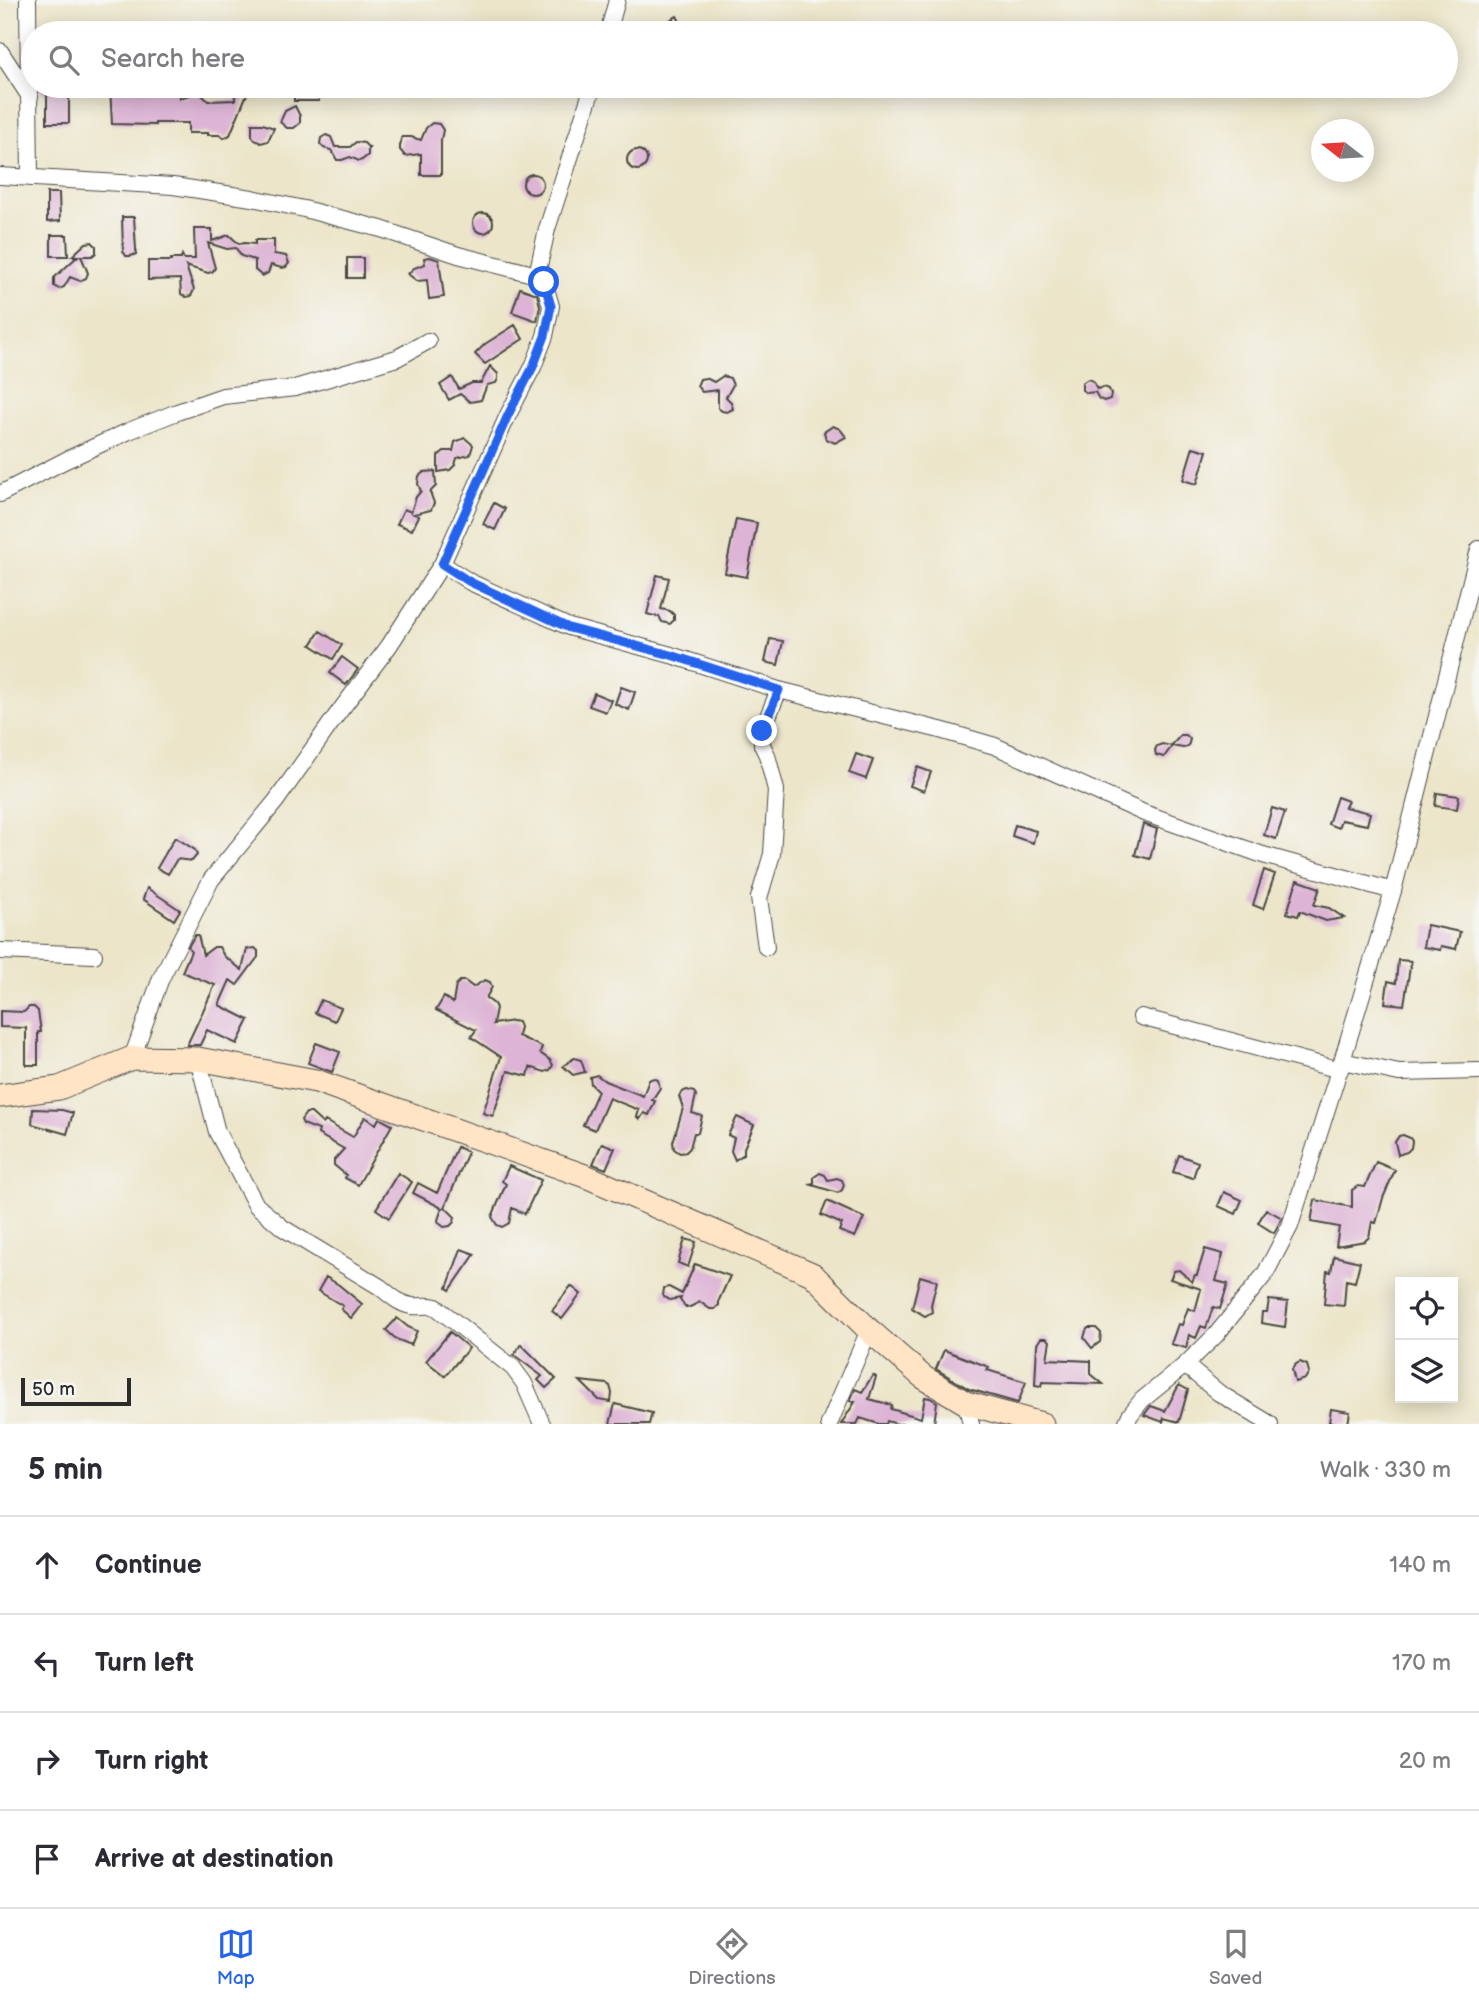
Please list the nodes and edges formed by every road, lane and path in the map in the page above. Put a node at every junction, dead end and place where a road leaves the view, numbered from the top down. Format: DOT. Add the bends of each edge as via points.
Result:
graph roads {
  1 [pos="28,0"];
  2 [pos="617,0"];
  3 [pos="28,21"];
  4 [pos="611,21"];
  5 [pos="0,51"];
  6 [pos="21,83"];
  7 [pos="30,98"];
  8 [pos="589,98"];
  9 [pos="0,176"];
  10 [pos="30,178"];
  11 [pos="537,275"];
  12 [pos="428,341"];
  13 [pos="0,494"];
  14 [pos="1479,549"];
  15 [pos="442,564"];
  16 [pos="779,690"];
  17 [pos="1393,891"];
  18 [pos="766,947"];
  19 [pos="0,951"];
  20 [pos="94,956"];
  21 [pos="1141,1017"];
  22 [pos="132,1058"];
  23 [pos="198,1059"];
  24 [pos="1341,1065"];
  25 [pos="1479,1070"];
  26 [pos="0,1096"];
  27 [pos="869,1330"];
  28 [pos="1185,1365"];
  29 [pos="968,1414"];
  30 [pos="542,1424"];
  31 [pos="829,1424"];
  32 [pos="1042,1424"];
  33 [pos="1126,1424"];
  34 [pos="1270,1424"];
  1 -- 3 [label="street"];
  2 -- 4 [label="street"];
  5 -- 6 [label="street"];
  7 -- 10 [label="street"];
  8 -- 11 [label="street"];
  9 -- 10 [label="street"];
  10 -- 11 [label="street" via="173,186 252,198 381,229"];
  11 -- 15 [label="street" via="551,306 545,336"];
  12 -- 13 [label="street" via="397,358 295,388 223,396 177,412 65,460"];
  14 -- 17 [label="street"];
  15 -- 16 [label="street" via="569,628"];
  15 -- 22 [label="street" via="390,646 211,880 161,978"];
  16 -- 17 [label="street" via="995,746 1144,813 1263,855"];
  16 -- 18 [label="street" via="762,731 776,790 772,853 759,898"];
  17 -- 24 [label="street"];
  19 -- 20 [label="street"];
  21 -- 24 [label="street"];
  22 -- 23 [label="street"];
  22 -- 26 [label="street" via="59,1088"];
  23 -- 27 [label="street" via="316,1081 588,1177 812,1274"];
  23 -- 30 [label="street" via="217,1132 256,1205 283,1228 395,1299 412,1306 436,1307 513,1368"];
  24 -- 25 [label="street" via="1399,1073"];
  24 -- 28 [label="street" via="1290,1226 1265,1274"];
  27 -- 29 [label="street"];
  27 -- 31 [label="street"];
  28 -- 33 [label="street" via="1142,1400"];
  28 -- 34 [label="street" via="1219,1393"];
  29 -- 32 [label="street"];
}
